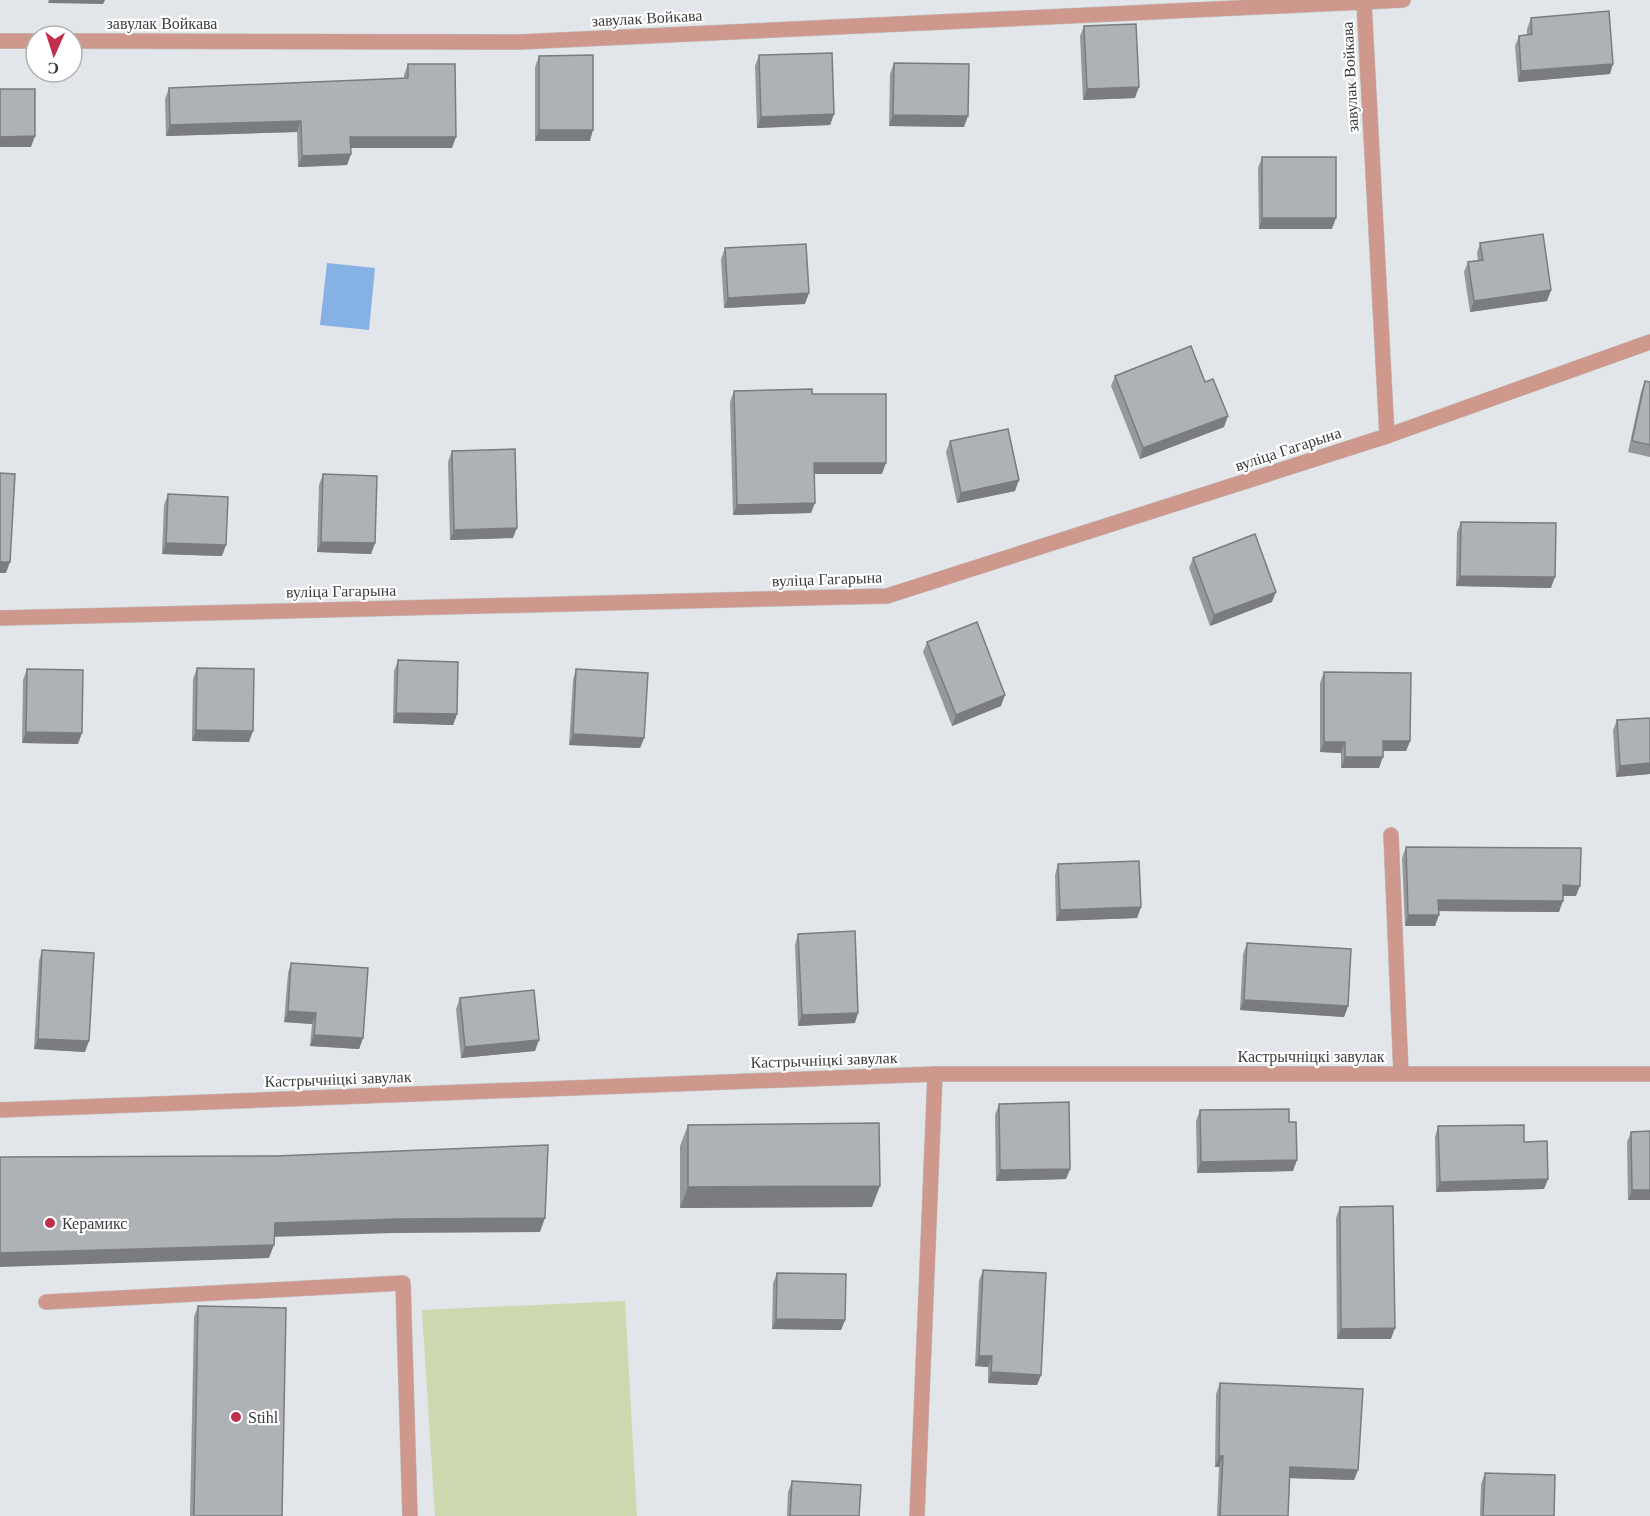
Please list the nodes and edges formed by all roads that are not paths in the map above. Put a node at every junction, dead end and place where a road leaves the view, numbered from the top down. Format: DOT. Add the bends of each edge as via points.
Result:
graph roads {
  1 [pos="1403,0"];
  2 [pos="1365,2"];
  3 [pos="0,41"];
  4 [pos="24,41"];
  5 [pos="84,41"];
  6 [pos="1650,342"];
  7 [pos="1387,436"];
  8 [pos="0,618"];
  9 [pos="1391,835"];
  10 [pos="935,1074"];
  11 [pos="1401,1074"];
  12 [pos="1650,1074"];
  13 [pos="0,1110"];
  14 [pos="46,1302"];
  15 [pos="410,1516"];
  16 [pos="917,1516"];
  1 -- 2 [label="street"];
  2 -- 5 [label="street, завулак Войкава" via="519,42"];
  2 -- 7 [label="street, завулак Войкава"];
  3 -- 4 [label="street"];
  6 -- 7 [label="street, вуліца Гагарына"];
  7 -- 8 [label="street, вуліца Гагарына" via="887,596"];
  9 -- 11 [label="street"];
  10 -- 11 [label="street, Кастрычніцкі завулак"];
  10 -- 13 [label="street, Кастрычніцкі завулак"];
  10 -- 16 [label="street"];
  11 -- 12 [label="street, Кастрычніцкі завулак"];
  14 -- 15 [label="street" via="403,1283"];
}
